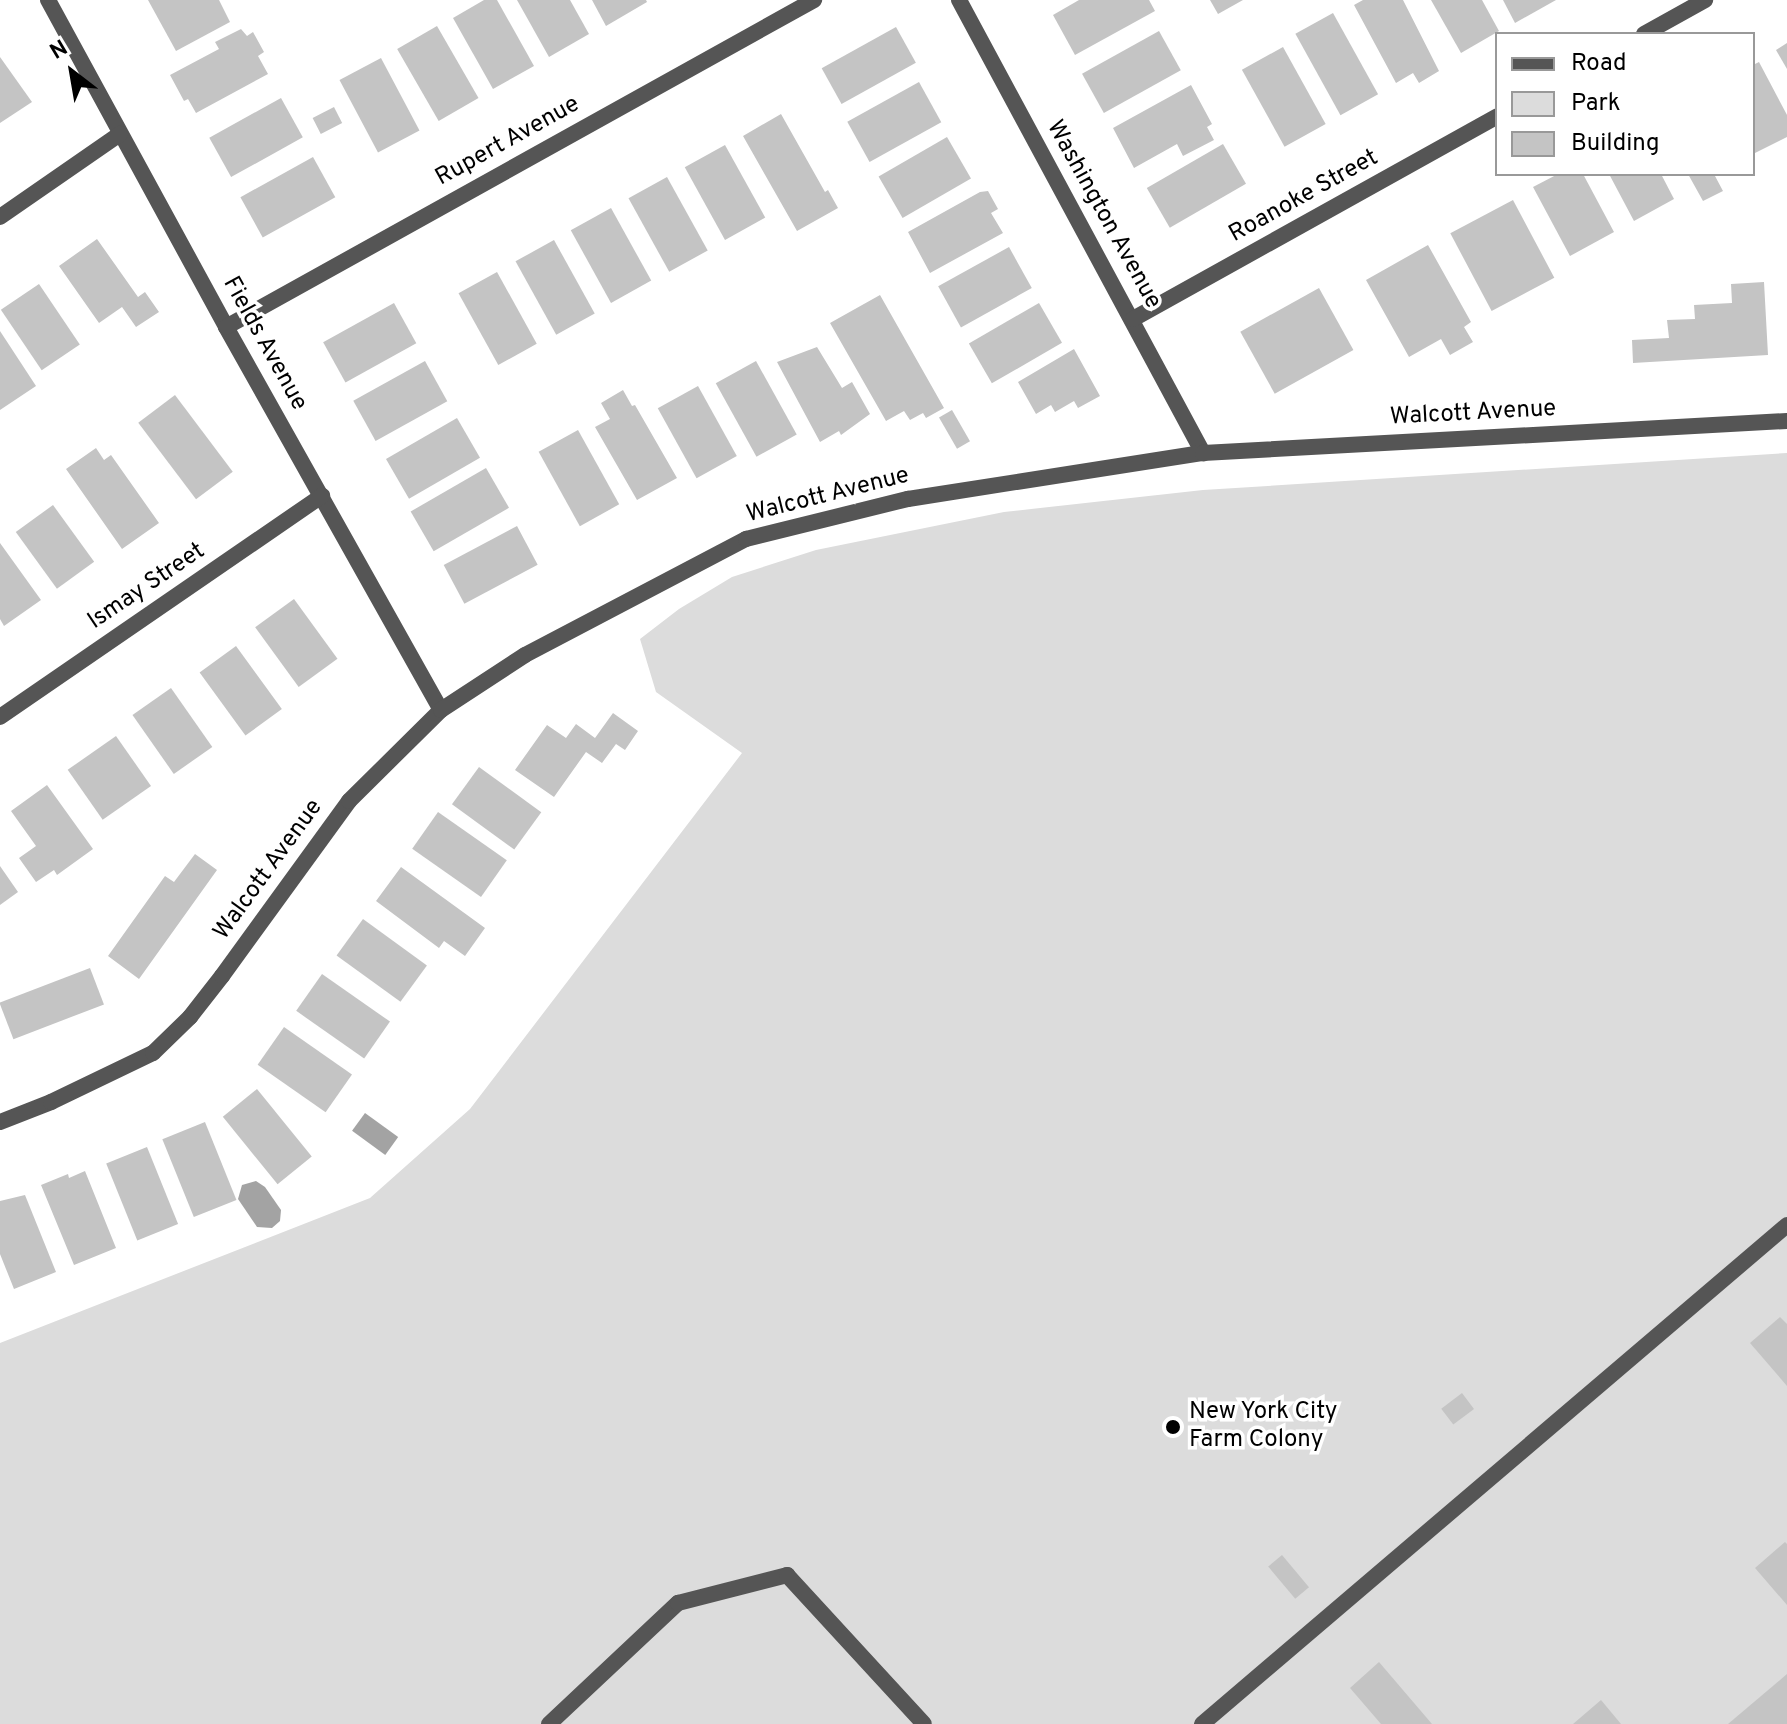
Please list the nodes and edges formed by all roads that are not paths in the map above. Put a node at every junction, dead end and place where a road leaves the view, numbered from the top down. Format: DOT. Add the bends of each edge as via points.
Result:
graph roads {
  1 [pos="48,0"];
  2 [pos="814,0"];
  3 [pos="959,0"];
  4 [pos="1705,0"];
  5 [pos="1648,32"];
  6 [pos="1495,117"];
  7 [pos="120,134"];
  8 [pos="0,217"];
  9 [pos="1133,319"];
  10 [pos="226,327"];
  11 [pos="1787,421"];
  12 [pos="1203,453"];
  13 [pos="322,496"];
  14 [pos="441,710"];
  15 [pos="0,717"];
  16 [pos="0,1122"];
  17 [pos="1787,1225"];
  18 [pos="549,1724"];
  19 [pos="924,1724"];
  20 [pos="1202,1724"];
  1 -- 7 [label="street, Fields Avenue"];
  2 -- 10 [label="street, Rupert Avenue"];
  3 -- 9 [label="street, Washington Avenue"];
  4 -- 5 [label="street"];
  6 -- 9 [label="street, Roanoke Street"];
  7 -- 8 [label="street"];
  7 -- 10 [label="street, Fields Avenue"];
  9 -- 12 [label="street, Washington Avenue"];
  10 -- 13 [label="street, Fields Avenue"];
  11 -- 12 [label="street, Walcott Avenue"];
  12 -- 14 [label="street, Walcott Avenue" via="908,499 746,539 537,648"];
  13 -- 14 [label="street, Fields Avenue"];
  13 -- 15 [label="street, Ismay Street"];
  14 -- 16 [label="street, Walcott Avenue" via="349,801 222,976 153,1053"];
  17 -- 20 [label="street"];
  18 -- 19 [label="street" via="678,1603 787,1575"];
}
